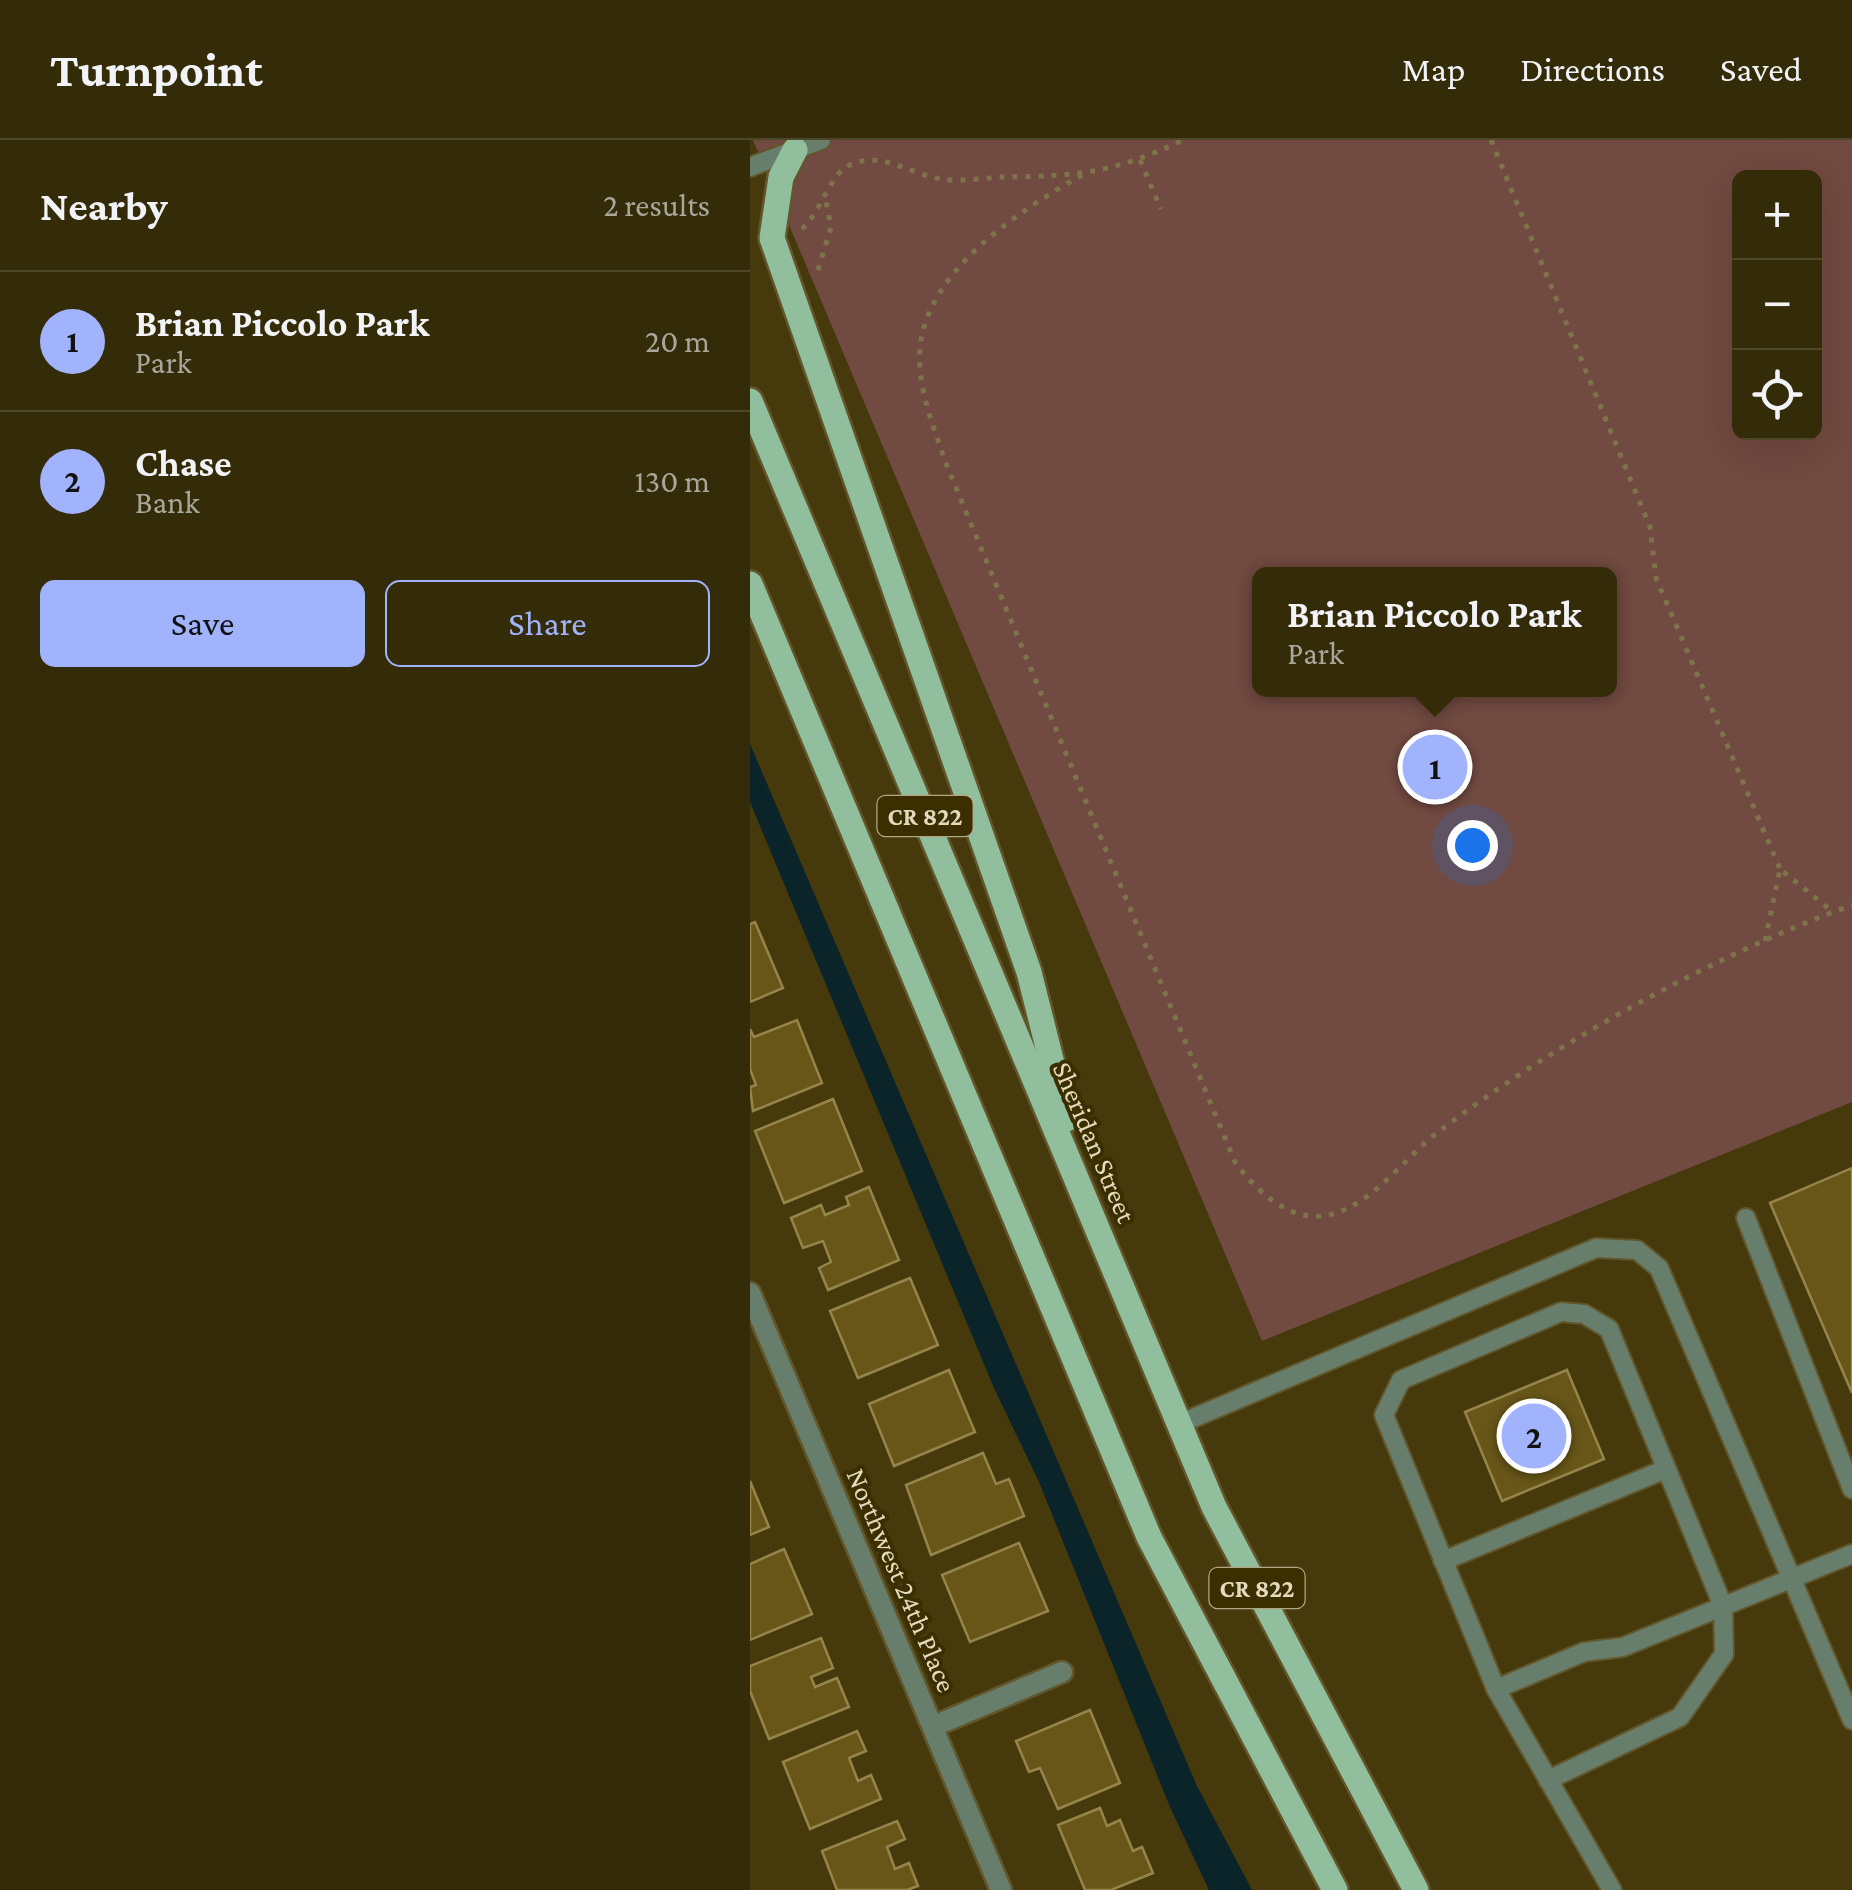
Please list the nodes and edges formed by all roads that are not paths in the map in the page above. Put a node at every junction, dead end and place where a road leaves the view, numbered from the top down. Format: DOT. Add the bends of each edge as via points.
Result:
graph roads {
  1 [pos="820,140"];
  2 [pos="795,150"];
  3 [pos="750,167"];
  4 [pos="750,401"];
  5 [pos="750,584"];
  6 [pos="1088,1202"];
  7 [pos="1746,1218"];
  8 [pos="750,1293"];
  9 [pos="1179,1424"];
  10 [pos="1844,1445"];
  11 [pos="1666,1468"];
  12 [pos="1852,1490"];
  13 [pos="1852,1554"];
  14 [pos="1443,1561"];
  15 [pos="1792,1579"];
  16 [pos="1724,1606"];
  17 [pos="1062,1672"];
  18 [pos="1496,1690"];
  19 [pos="1852,1720"];
  20 [pos="934,1726"];
  21 [pos="1548,1780"];
  22 [pos="1001,1890"];
  23 [pos="1335,1890"];
  24 [pos="1416,1890"];
  25 [pos="1612,1890"];
  1 -- 2 [label="lane"];
  2 -- 3 [label="lane"];
  2 -- 6 [label="main road" via="781,177 772,238 1029,972"];
  4 -- 6 [label="main road, Sheridan Street / CR 822"];
  5 -- 23 [label="main road, CR 822" via="1148,1538"];
  6 -- 9 [label="main road, Sheridan Street / CR 822"];
  7 -- 10 [label="lane"];
  8 -- 20 [label="street, Northwest 24th Place"];
  9 -- 15 [label="lane" via="1596,1248 1637,1250 1659,1268"];
  9 -- 24 [label="main road, Sheridan Street / CR 822" via="1214,1507"];
  10 -- 12 [label="lane"];
  11 -- 14 [label="lane"];
  11 -- 14 [label="lane" via="1609,1329 1584,1314 1561,1312 1401,1380 1384,1415"];
  11 -- 16 [label="lane"];
  13 -- 15 [label="lane"];
  14 -- 18 [label="lane"];
  15 -- 16 [label="lane"];
  15 -- 19 [label="lane"];
  16 -- 18 [label="lane" via="1622,1647 1584,1652"];
  16 -- 21 [label="lane" via="1724,1654 1680,1717"];
  17 -- 20 [label="street"];
  18 -- 21 [label="lane"];
  20 -- 22 [label="street, Northwest 24th Place"];
  21 -- 25 [label="lane"];
}
